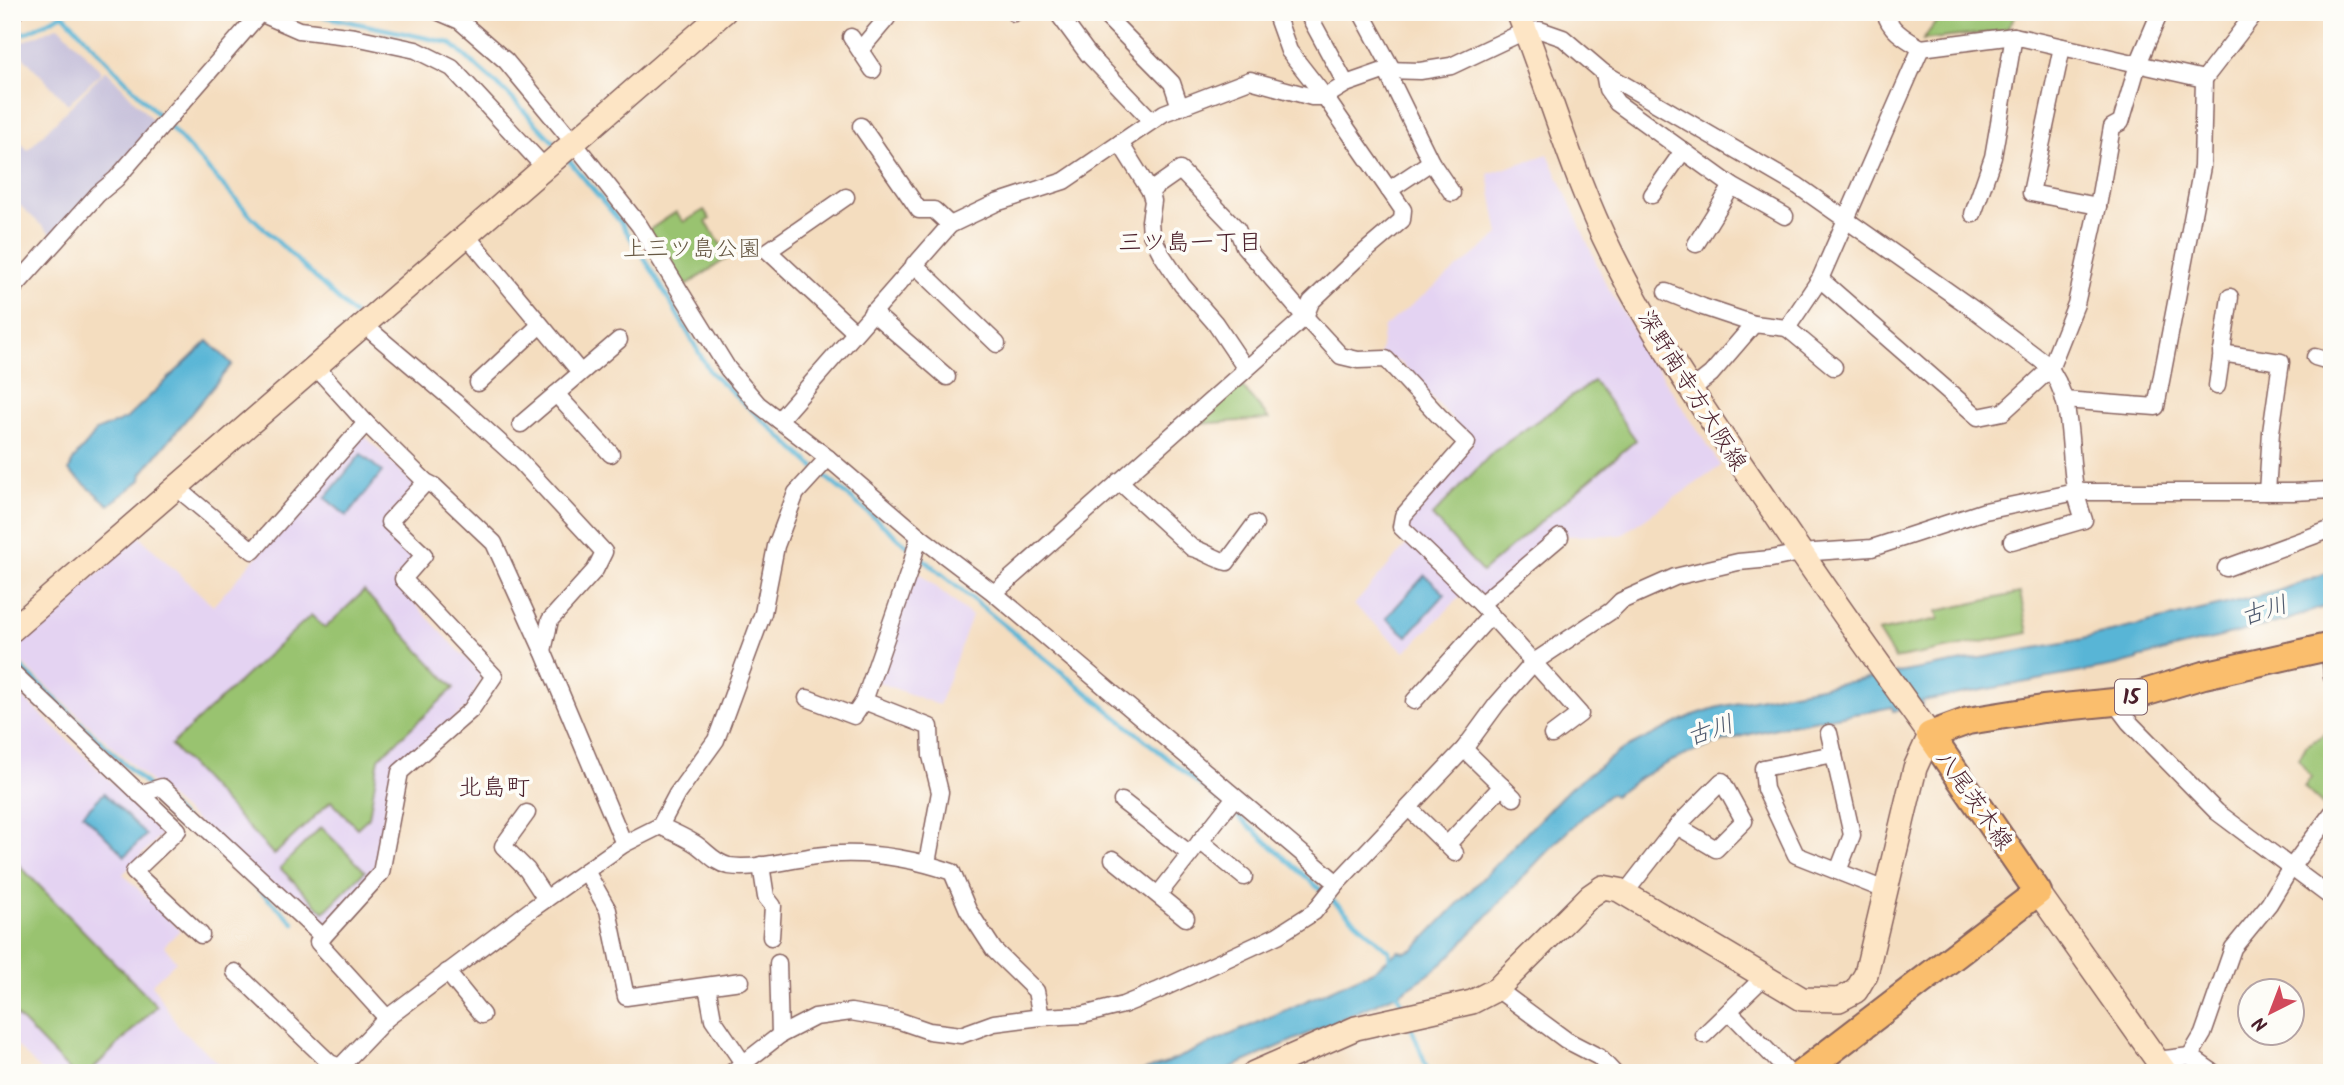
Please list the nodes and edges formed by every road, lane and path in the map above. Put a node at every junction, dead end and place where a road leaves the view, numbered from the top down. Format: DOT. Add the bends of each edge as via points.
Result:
graph roads {
  1 [pos="439,12"];
  2 [pos="724,12"];
  3 [pos="883,12"];
  4 [pos="1057,12"];
  5 [pos="1102,12"];
  6 [pos="1275,12"];
  7 [pos="1307,12"];
  8 [pos="1361,12"];
  9 [pos="1541,12"];
  10 [pos="1885,12"];
  11 [pos="2160,12"];
  12 [pos="2255,13"];
  13 [pos="1528,24"];
  14 [pos="2014,37"];
  15 [pos="2062,47"];
  16 [pos="1921,48"];
  17 [pos="2138,64"];
  18 [pos="1389,69"];
  19 [pos="873,70"];
  20 [pos="1604,73"];
  21 [pos="2204,79"];
  22 [pos="1346,83"];
  23 [pos="1325,97"];
  24 [pos="1180,107"];
  25 [pos="1152,121"];
  26 [pos="862,126"];
  27 [pos="1120,144"];
  28 [pos="1683,151"];
  29 [pos="561,154"];
  30 [pos="1431,162"];
  31 [pos="1732,186"];
  32 [pos="1389,190"];
  33 [pos="1150,191"];
  34 [pos="1452,193"];
  35 [pos="1652,195"];
  36 [pos="846,197"];
  37 [pos="2098,206"];
  38 [pos="1973,214"];
  39 [pos="1785,216"];
  40 [pos="1847,219"];
  41 [pos="950,225"];
  42 [pos="467,236"];
  43 [pos="1696,244"];
  44 [pos="914,264"];
  45 [pos="1820,279"];
  46 [pos="12,290"];
  47 [pos="1666,292"];
  48 [pos="2230,297"];
  49 [pos="872,313"];
  50 [pos="1305,317"];
  51 [pos="1754,324"];
  52 [pos="364,325"];
  53 [pos="540,325"];
  54 [pos="1787,328"];
  55 [pos="855,332"];
  56 [pos="619,340"];
  57 [pos="997,344"];
  58 [pos="2221,353"];
  59 [pos="2315,357"];
  60 [pos="2332,362"];
  61 [pos="315,366"];
  62 [pos="1834,367"];
  63 [pos="1246,369"];
  64 [pos="2050,369"];
  65 [pos="580,372"];
  66 [pos="947,377"];
  67 [pos="478,383"];
  68 [pos="2217,386"];
  69 [pos="1691,390"];
  70 [pos="556,394"];
  71 [pos="2064,401"];
  72 [pos="779,420"];
  73 [pos="366,423"];
  74 [pos="521,424"];
  75 [pos="611,454"];
  76 [pos="825,461"];
  77 [pos="1119,481"];
  78 [pos="426,482"];
  79 [pos="176,487"];
  80 [pos="2332,490"];
  81 [pos="2076,492"];
  82 [pos="2267,492"];
  83 [pos="1255,524"];
  84 [pos="2332,530"];
  85 [pos="1560,537"];
  86 [pos="917,541"];
  87 [pos="2012,541"];
  88 [pos="1800,553"];
  89 [pos="2226,568"];
  90 [pos="994,593"];
  91 [pos="1486,610"];
  92 [pos="12,631"];
  93 [pos="2331,647"];
  94 [pos="543,651"];
  95 [pos="1534,662"];
  96 [pos="12,672"];
  97 [pos="2332,677"];
  98 [pos="807,698"];
  99 [pos="863,701"];
  100 [pos="1414,701"];
  101 [pos="2114,702"];
  102 [pos="1829,733"];
  103 [pos="1552,735"];
  104 [pos="1930,735"];
  105 [pos="1464,749"];
  106 [pos="1834,754"];
  107 [pos="139,794"];
  108 [pos="1122,801"];
  109 [pos="1229,805"];
  110 [pos="1409,808"];
  111 [pos="527,813"];
  112 [pos="2332,813"];
  113 [pos="660,826"];
  114 [pos="1677,827"];
  115 [pos="1200,841"];
  116 [pos="624,844"];
  117 [pos="1190,855"];
  118 [pos="1113,859"];
  119 [pos="927,863"];
  120 [pos="761,865"];
  121 [pos="2290,869"];
  122 [pos="586,871"];
  123 [pos="1838,871"];
  124 [pos="1244,877"];
  125 [pos="1334,887"];
  126 [pos="1885,890"];
  127 [pos="2038,892"];
  128 [pos="1625,893"];
  129 [pos="1158,895"];
  130 [pos="2331,896"];
  131 [pos="546,899"];
  132 [pos="1186,918"];
  133 [pos="201,935"];
  134 [pos="323,937"];
  135 [pos="771,937"];
  136 [pos="778,963"];
  137 [pos="235,972"];
  138 [pos="447,972"];
  139 [pos="1765,976"];
  140 [pos="741,981"];
  141 [pos="706,986"];
  142 [pos="1497,989"];
  143 [pos="1729,1012"];
  144 [pos="482,1015"];
  145 [pos="1041,1017"];
  146 [pos="387,1018"];
  147 [pos="780,1035"];
  148 [pos="1704,1035"];
  149 [pos="2190,1056"];
  150 [pos="2162,1066"];
  151 [pos="737,1068"];
  152 [pos="342,1070"];
  153 [pos="1254,1073"];
  154 [pos="1614,1073"];
  155 [pos="1789,1073"];
  156 [pos="1802,1073"];
  157 [pos="2214,1073"];
  1 -- 29 [label="street" via="460,21 506,61"];
  2 -- 29 [label="street"];
  3 -- 19 [label="street" via="887,18 856,43"];
  4 -- 25 [label="street" via="1088,54"];
  5 -- 24 [label="street" via="1172,83"];
  6 -- 23 [label="street" via="1289,51"];
  7 -- 22 [label="street"];
  8 -- 18 [label="street"];
  9 -- 13 [label="street"];
  10 -- 16 [label="street" via="1887,22"];
  11 -- 17 [label="street"];
  12 -- 21 [label="street"];
  13 -- 18 [label="street" via="1451,66"];
  13 -- 20 [label="street" via="1563,38"];
  13 -- 69 [label="street, 深野南寺方大阪線" via="1593,212 1644,315"];
  14 -- 15 [label="street"];
  14 -- 16 [label="street"];
  14 -- 38 [label="street" via="1993,157"];
  15 -- 17 [label="street"];
  15 -- 37 [label="street" via="2031,193"];
  16 -- 40 [label="street"];
  17 -- 21 [label="street"];
  17 -- 37 [label="street" via="2121,122 2112,127"];
  18 -- 22 [label="street"];
  18 -- 30 [label="street"];
  20 -- 28 [label="street" via="1607,89 1617,103"];
  20 -- 40 [label="street"];
  21 -- 71 [label="street" via="2202,167 2156,407"];
  22 -- 23 [label="street"];
  23 -- 24 [label="street" via="1250,80"];
  23 -- 32 [label="street"];
  24 -- 25 [label="street"];
  25 -- 27 [label="street"];
  26 -- 41 [label="street" via="919,210 934,210"];
  27 -- 33 [label="street"];
  27 -- 41 [label="street" via="1064,181 996,203"];
  28 -- 31 [label="street"];
  28 -- 35 [label="street"];
  29 -- 42 [label="street"];
  29 -- 46 [label="street" via="452,68 416,50 299,30 260,13"];
  29 -- 72 [label="street" via="639,225 728,369 758,404"];
  30 -- 32 [label="street"];
  30 -- 34 [label="street"];
  31 -- 39 [label="street"];
  31 -- 43 [label="street"];
  32 -- 50 [label="street" via="1403,211 1402,220 1311,302"];
  33 -- 50 [label="street" via="1180,170 1237,229 1244,246"];
  33 -- 63 [label="street" via="1152,234 1162,255"];
  36 -- 55 [label="street" via="768,251"];
  37 -- 64 [label="street" via="2076,304"];
  40 -- 45 [label="street"];
  40 -- 64 [label="street"];
  41 -- 44 [label="street"];
  42 -- 52 [label="street"];
  42 -- 53 [label="street"];
  44 -- 49 [label="street"];
  44 -- 57 [label="street"];
  45 -- 54 [label="street"];
  45 -- 64 [label="street" via="1978,417 2003,412"];
  47 -- 51 [label="street"];
  48 -- 58 [label="street"];
  49 -- 55 [label="street"];
  49 -- 66 [label="street"];
  50 -- 63 [label="street"];
  50 -- 91 [label="street" via="1341,356 1386,359 1467,443 1402,516 1401,527"];
  51 -- 54 [label="street"];
  51 -- 69 [label="street"];
  52 -- 61 [label="street"];
  52 -- 94 [label="street" via="517,458 604,552 595,570 550,620"];
  53 -- 65 [label="street"];
  53 -- 67 [label="street"];
  54 -- 62 [label="street"];
  55 -- 72 [label="street"];
  56 -- 65 [label="street"];
  58 -- 68 [label="street"];
  58 -- 82 [label="street" via="2281,362"];
  59 -- 60 [label="street"];
  61 -- 73 [label="street"];
  61 -- 79 [label="street"];
  63 -- 77 [label="street"];
  64 -- 71 [label="street"];
  65 -- 70 [label="street"];
  69 -- 88 [label="street, 深野南寺方大阪線"];
  70 -- 74 [label="street"];
  70 -- 75 [label="street"];
  71 -- 81 [label="street"];
  72 -- 76 [label="street"];
  73 -- 78 [label="street"];
  73 -- 79 [label="street" via="253,551"];
  76 -- 86 [label="street"];
  76 -- 113 [label="street" via="796,493 776,546 763,613 716,740"];
  77 -- 83 [label="street" via="1192,548 1215,559 1227,562"];
  77 -- 90 [label="street"];
  78 -- 94 [label="street" via="494,543"];
  78 -- 134 [label="street" via="389,522 424,555 402,579 494,676 471,710 400,772 381,873"];
  79 -- 92 [label="street"];
  80 -- 82 [label="street"];
  81 -- 82 [label="street"];
  81 -- 87 [label="street" via="2084,520"];
  81 -- 88 [label="street" via="1985,511 1872,548"];
  84 -- 89 [label="street"];
  85 -- 91 [label="street"];
  86 -- 90 [label="street"];
  86 -- 99 [label="street"];
  88 -- 95 [label="street" via="1675,577 1621,601"];
  88 -- 104 [label="street, 深野南寺方大阪線"];
  90 -- 109 [label="street"];
  91 -- 95 [label="street"];
  91 -- 100 [label="street"];
  93 -- 97 [label="street"];
  93 -- 101 [label="main road, 八尾茨木線 / 15" via="2204,675"];
  94 -- 116 [label="street"];
  95 -- 103 [label="street" via="1580,713"];
  95 -- 105 [label="street"];
  96 -- 107 [label="street"];
  98 -- 99 [label="street" via="854,716"];
  99 -- 119 [label="street" via="930,727 930,757 940,792"];
  101 -- 104 [label="main road, 八尾茨木線 / 15" via="1968,721"];
  101 -- 121 [label="street" via="2217,813"];
  102 -- 106 [label="street"];
  104 -- 126 [label="street" via="1915,768"];
  104 -- 127 [label="main road, 八尾茨木線"];
  105 -- 110 [label="street"];
  105 -- 110 [label="street" via="1508,792 1451,849"];
  106 -- 123 [label="street" via="1852,835"];
  106 -- 123 [label="street" via="1763,768 1765,789 1796,855"];
  107 -- 133 [label="street" via="178,831 134,872"];
  107 -- 134 [label="street" via="162,787"];
  108 -- 117 [label="street"];
  109 -- 115 [label="street"];
  109 -- 125 [label="street"];
  110 -- 125 [label="street"];
  111 -- 131 [label="street" via="503,846 527,870"];
  112 -- 121 [label="street"];
  113 -- 116 [label="street"];
  113 -- 120 [label="street" via="729,866"];
  114 -- 128 [label="street"];
  115 -- 117 [label="street"];
  115 -- 124 [label="street"];
  116 -- 122 [label="street"];
  117 -- 129 [label="street"];
  118 -- 129 [label="street"];
  119 -- 120 [label="street" via="885,855 818,856"];
  119 -- 145 [label="street" via="952,872 968,910 994,950 1036,991"];
  120 -- 135 [label="street" via="766,897 773,906"];
  121 -- 130 [label="street"];
  121 -- 149 [label="street" via="2233,948 2203,1034"];
  122 -- 131 [label="street"];
  122 -- 141 [label="street" via="608,910 626,997"];
  123 -- 126 [label="street"];
  125 -- 145 [label="street" via="1314,912 1278,935 1157,991 1083,1015"];
  126 -- 139 [label="street" via="1867,974 1856,991 1839,1000 1802,999"];
  127 -- 150 [label="street"];
  127 -- 156 [label="main road"];
  128 -- 139 [label="street"];
  128 -- 142 [label="street" via="1603,887 1590,896"];
  129 -- 132 [label="street"];
  131 -- 138 [label="street"];
  134 -- 146 [label="street" via="318,942"];
  136 -- 147 [label="street"];
  137 -- 152 [label="street"];
  138 -- 144 [label="street"];
  138 -- 146 [label="street"];
  139 -- 143 [label="street"];
  140 -- 141 [label="street"];
  141 -- 151 [label="street" via="713,1019"];
  142 -- 153 [label="street" via="1472,1003 1356,1027"];
  142 -- 154 [label="street" via="1566,1040 1599,1057"];
  143 -- 148 [label="street"];
  143 -- 155 [label="street"];
  145 -- 147 [label="street" via="994,1023 961,1035 851,1012 815,1017"];
  146 -- 152 [label="street"];
  147 -- 151 [label="street"];
  149 -- 150 [label="street"];
  149 -- 157 [label="street"];
}
